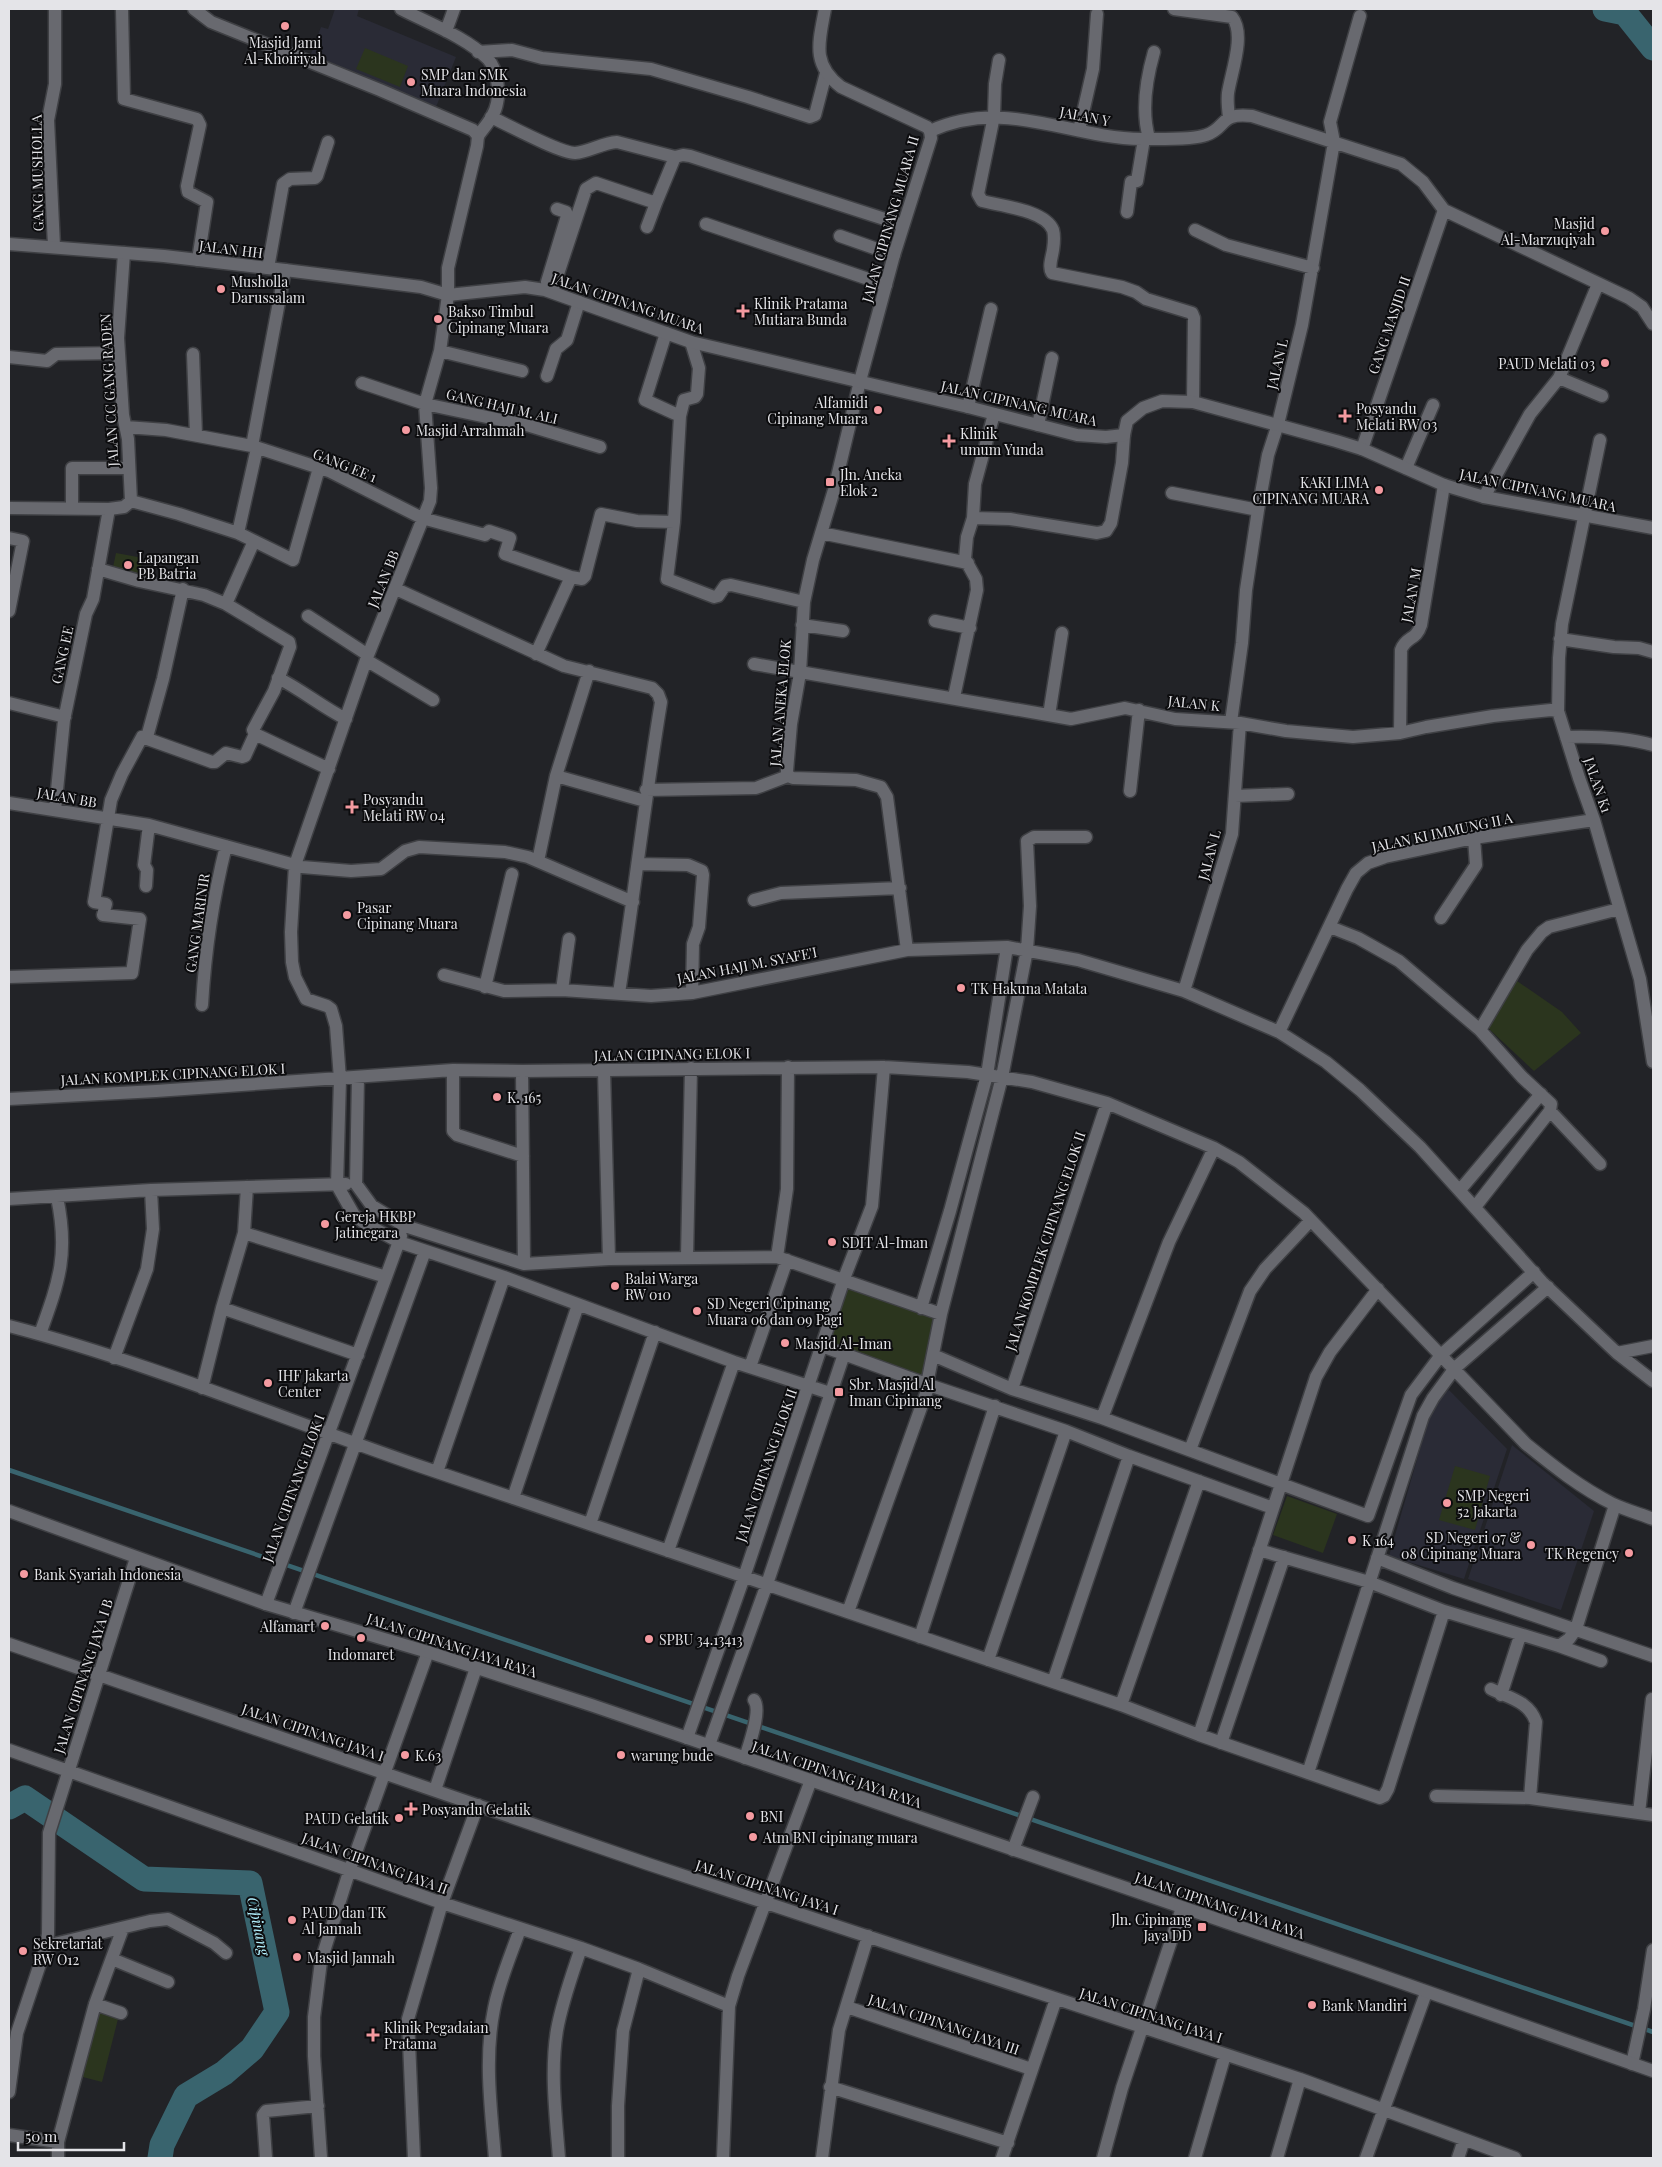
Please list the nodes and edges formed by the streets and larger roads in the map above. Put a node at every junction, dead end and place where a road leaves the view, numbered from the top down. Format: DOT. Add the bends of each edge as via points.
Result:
graph roads {
  1 [pos="55,9"];
  2 [pos="122,9"];
  3 [pos="194,9"];
  4 [pos="401,9"];
  5 [pos="454,9"];
  6 [pos="825,9"];
  7 [pos="1174,9"];
  8 [pos="1097,14"];
  9 [pos="1360,16"];
  10 [pos="446,30"];
  11 [pos="478,52"];
  12 [pos="1154,52"];
  13 [pos="999,60"];
  14 [pos="826,73"];
  15 [pos="994,116"];
  16 [pos="491,117"];
  17 [pos="1228,117"];
  18 [pos="1079,130"];
  19 [pos="930,131"];
  20 [pos="478,136"];
  21 [pos="1146,138"];
  22 [pos="328,142"];
  23 [pos="1334,142"];
  24 [pos="675,157"];
  25 [pos="656,203"];
  26 [pos="556,209"];
  27 [pos="1444,210"];
  28 [pos="1127,212"];
  29 [pos="706,224"];
  30 [pos="903,225"];
  31 [pos="647,227"];
  32 [pos="1196,230"];
  33 [pos="840,236"];
  34 [pos="9,244"];
  35 [pos="54,246"];
  36 [pos="124,253"];
  37 [pos="894,256"];
  38 [pos="198,260"];
  39 [pos="268,268"];
  40 [pos="1313,268"];
  41 [pos="286,270"];
  42 [pos="1598,284"];
  43 [pos="886,285"];
  44 [pos="548,291"];
  45 [pos="448,295"];
  46 [pos="579,302"];
  47 [pos="991,309"];
  48 [pos="1653,324"];
  49 [pos="666,333"];
  50 [pos="691,342"];
  51 [pos="440,352"];
  52 [pos="120,353"];
  53 [pos="193,354"];
  54 [pos="9,356"];
  55 [pos="1052,358"];
  56 [pos="522,371"];
  57 [pos="548,376"];
  58 [pos="1560,378"];
  59 [pos="860,381"];
  60 [pos="362,383"];
  61 [pos="1602,396"];
  62 [pos="1193,402"];
  63 [pos="425,404"];
  64 [pos="1433,405"];
  65 [pos="968,407"];
  66 [pos="994,414"];
  67 [pos="680,416"];
  68 [pos="1278,424"];
  69 [pos="1038,425"];
  70 [pos="126,428"];
  71 [pos="196,435"];
  72 [pos="1124,435"];
  73 [pos="1600,440"];
  74 [pos="255,447"];
  75 [pos="600,447"];
  76 [pos="1362,449"];
  77 [pos="129,468"];
  78 [pos="319,468"];
  79 [pos="1406,468"];
  80 [pos="1444,485"];
  81 [pos="1172,493"];
  82 [pos="1484,497"];
  83 [pos="131,501"];
  84 [pos="9,508"];
  85 [pos="72,508"];
  86 [pos="109,509"];
  87 [pos="1258,510"];
  88 [pos="1584,515"];
  89 [pos="422,518"];
  90 [pos="973,518"];
  91 [pos="674,522"];
  92 [pos="1653,528"];
  93 [pos="238,533"];
  94 [pos="821,533"];
  95 [pos="9,538"];
  96 [pos="254,541"];
  97 [pos="968,563"];
  98 [pos="98,569"];
  99 [pos="572,578"];
  100 [pos="183,589"];
  101 [pos="396,589"];
  102 [pos="804,602"];
  103 [pos="226,604"];
  104 [pos="9,611"];
  105 [pos="308,616"];
  106 [pos="935,621"];
  107 [pos="802,625"];
  108 [pos="970,628"];
  109 [pos="843,631"];
  110 [pos="1062,633"];
  111 [pos="1560,639"];
  112 [pos="1653,652"];
  113 [pos="536,654"];
  114 [pos="367,658"];
  115 [pos="754,664"];
  116 [pos="589,671"];
  117 [pos="800,673"];
  118 [pos="278,678"];
  119 [pos="954,697"];
  120 [pos="433,700"];
  121 [pos="9,703"];
  122 [pos="1139,710"];
  123 [pos="1558,711"];
  124 [pos="1049,715"];
  125 [pos="65,717"];
  126 [pos="346,719"];
  127 [pos="1235,722"];
  128 [pos="255,734"];
  129 [pos="1400,734"];
  130 [pos="1566,737"];
  131 [pos="147,738"];
  132 [pos="1653,745"];
  133 [pos="329,769"];
  134 [pos="556,776"];
  135 [pos="788,776"];
  136 [pos="1130,791"];
  137 [pos="1288,794"];
  138 [pos="646,795"];
  139 [pos="1235,796"];
  140 [pos="9,803"];
  141 [pos="55,810"];
  142 [pos="108,819"];
  143 [pos="1594,820"];
  144 [pos="149,825"];
  145 [pos="1086,837"];
  146 [pos="1474,838"];
  147 [pos="226,846"];
  148 [pos="538,861"];
  149 [pos="638,864"];
  150 [pos="295,865"];
  151 [pos="512,874"];
  152 [pos="146,886"];
  153 [pos="900,888"];
  154 [pos="754,900"];
  155 [pos="633,902"];
  156 [pos="1619,910"];
  157 [pos="1441,918"];
  158 [pos="1330,927"];
  159 [pos="569,939"];
  160 [pos="1007,947"];
  161 [pos="907,950"];
  162 [pos="1027,950"];
  163 [pos="444,975"];
  164 [pos="9,977"];
  165 [pos="485,987"];
  166 [pos="562,990"];
  167 [pos="1184,991"];
  168 [pos="619,993"];
  169 [pos="692,993"];
  170 [pos="202,1005"];
  171 [pos="1480,1030"];
  172 [pos="1279,1032"];
  173 [pos="1653,1062"];
  174 [pos="884,1067"];
  175 [pos="691,1068"];
  176 [pos="788,1068"];
  177 [pos="452,1070"];
  178 [pos="522,1071"];
  179 [pos="604,1071"];
  180 [pos="987,1075"];
  181 [pos="358,1077"];
  182 [pos="1002,1077"];
  183 [pos="340,1079"];
  184 [pos="1541,1094"];
  185 [pos="9,1098"];
  186 [pos="1107,1103"];
  187 [pos="1550,1111"];
  188 [pos="1214,1148"];
  189 [pos="523,1156"];
  190 [pos="1600,1164"];
  191 [pos="356,1184"];
  192 [pos="337,1185"];
  193 [pos="247,1187"];
  194 [pos="151,1190"];
  195 [pos="1460,1190"];
  196 [pos="57,1197"];
  197 [pos="9,1199"];
  198 [pos="1475,1207"];
  199 [pos="1311,1220"];
  200 [pos="405,1226"];
  201 [pos="244,1233"];
  202 [pos="399,1242"];
  203 [pos="425,1252"];
  204 [pos="687,1257"];
  205 [pos="609,1259"];
  206 [pos="782,1259"];
  207 [pos="524,1264"];
  208 [pos="1534,1272"];
  209 [pos="386,1277"];
  210 [pos="504,1277"];
  211 [pos="844,1279"];
  212 [pos="1548,1287"];
  213 [pos="1378,1289"];
  214 [pos="578,1305"];
  215 [pos="222,1308"];
  216 [pos="921,1308"];
  217 [pos="941,1314"];
  218 [pos="9,1326"];
  219 [pos="655,1332"];
  220 [pos="40,1334"];
  221 [pos="822,1346"];
  222 [pos="1653,1346"];
  223 [pos="1616,1353"];
  224 [pos="844,1354"];
  225 [pos="358,1355"];
  226 [pos="933,1355"];
  227 [pos="1441,1355"];
  228 [pos="114,1358"];
  229 [pos="734,1362"];
  230 [pos="750,1367"];
  231 [pos="1455,1368"];
  232 [pos="1653,1381"];
  233 [pos="928,1384"];
  234 [pos="808,1386"];
  235 [pos="202,1388"];
  236 [pos="1012,1389"];
  237 [pos="830,1393"];
  238 [pos="995,1406"];
  239 [pos="1102,1418"];
  240 [pos="1066,1431"];
  241 [pos="329,1433"];
  242 [pos="356,1444"];
  243 [pos="1190,1450"];
  244 [pos="1129,1456"];
  245 [pos="437,1472"];
  246 [pos="1199,1481"];
  247 [pos="1281,1484"];
  248 [pos="513,1498"];
  249 [pos="1615,1505"];
  250 [pos="1273,1508"];
  251 [pos="9,1511"];
  252 [pos="1368,1516"];
  253 [pos="1653,1519"];
  254 [pos="590,1524"];
  255 [pos="1387,1525"];
  256 [pos="1259,1550"];
  257 [pos="668,1551"];
  258 [pos="1284,1557"];
  259 [pos="136,1558"];
  260 [pos="1377,1558"];
  261 [pos="744,1577"];
  262 [pos="1369,1582"];
  263 [pos="767,1584"];
  264 [pos="266,1604"];
  265 [pos="1444,1611"];
  266 [pos="294,1612"];
  267 [pos="848,1612"];
  268 [pos="1576,1629"];
  269 [pos="920,1636"];
  270 [pos="1520,1636"];
  271 [pos="9,1644"];
  272 [pos="1559,1646"];
  273 [pos="428,1652"];
  274 [pos="1653,1656"];
  275 [pos="988,1660"];
  276 [pos="1601,1661"];
  277 [pos="476,1668"];
  278 [pos="100,1674"];
  279 [pos="1053,1682"];
  280 [pos="1652,1699"];
  281 [pos="754,1700"];
  282 [pos="1121,1705"];
  283 [pos="688,1734"];
  284 [pos="1200,1735"];
  285 [pos="710,1743"];
  286 [pos="1221,1743"];
  287 [pos="9,1750"];
  288 [pos="745,1758"];
  289 [pos="67,1772"];
  290 [pos="385,1773"];
  291 [pos="1308,1773"];
  292 [pos="811,1780"];
  293 [pos="435,1790"];
  294 [pos="1436,1796"];
  295 [pos="1033,1797"];
  296 [pos="1530,1798"];
  297 [pos="478,1805"];
  298 [pos="1639,1813"];
  299 [pos="1653,1815"];
  300 [pos="1012,1850"];
  301 [pos="350,1869"];
  302 [pos="442,1903"];
  303 [pos="765,1903"];
  304 [pos="1182,1908"];
  305 [pos="123,1928"];
  306 [pos="520,1929"];
  307 [pos="868,1936"];
  308 [pos="46,1946"];
  309 [pos="580,1948"];
  310 [pos="1653,1950"];
  311 [pos="226,1953"];
  312 [pos="112,1959"];
  313 [pos="639,1969"];
  314 [pos="168,1982"];
  315 [pos="1426,1993"];
  316 [pos="1056,1999"];
  317 [pos="95,2004"];
  318 [pos="729,2006"];
  319 [pos="846,2007"];
  320 [pos="121,2013"];
  321 [pos="1142,2028"];
  322 [pos="13,2032"];
  323 [pos="1225,2055"];
  324 [pos="1632,2064"];
  325 [pos="1031,2069"];
  326 [pos="1653,2071"];
  327 [pos="1300,2079"];
  328 [pos="830,2087"];
  329 [pos="9,2092"];
  330 [pos="318,2106"];
  331 [pos="1384,2110"];
  332 [pos="9,2135"];
  333 [pos="1464,2140"];
  334 [pos="58,2142"];
  335 [pos="1008,2143"];
  336 [pos="58,2158"];
  337 [pos="266,2158"];
  338 [pos="322,2158"];
  339 [pos="414,2158"];
  340 [pos="495,2158"];
  341 [pos="558,2158"];
  342 [pos="618,2158"];
  343 [pos="723,2158"];
  344 [pos="822,2158"];
  345 [pos="1002,2158"];
  346 [pos="1103,2158"];
  347 [pos="1195,2158"];
  348 [pos="1277,2158"];
  349 [pos="1366,2158"];
  350 [pos="1458,2158"];
  351 [pos="1515,2158"];
  1 -- 35 [label="street, GANG MUSHOLLA" via="55,84 48,120"];
  2 -- 38 [label="street" via="124,99 199,122 187,186 188,192 207,202"];
  3 -- 20 [label="street" via="212,22 446,117 473,130"];
  4 -- 10 [label="street"];
  5 -- 10 [label="street"];
  6 -- 14 [label="street" via="818,55"];
  7 -- 17 [label="street" via="1232,17 1235,22 1238,36 1228,96"];
  8 -- 18 [label="street" via="1093,69"];
  9 -- 23 [label="street, JALAN L" via="1330,122"];
  10 -- 11 [label="street"];
  11 -- 14 [label="street" via="512,50 547,58 651,69 810,117 815,115"];
  11 -- 16 [label="street" via="489,60 497,79 499,94"];
  12 -- 21 [label="street" via="1144,120"];
  13 -- 15 [label="street"];
  14 -- 19 [label="street, JALAN CIPINANG MUARA II" via="841,88"];
  15 -- 18 [label="street, JALAN Y"];
  15 -- 19 [label="street, JALAN Y"];
  15 -- 62 [label="street" via="979,198 1047,221 1055,238 1052,273 1122,287 1146,300 1192,313"];
  16 -- 20 [label="street"];
  16 -- 24 [label="street" via="564,151 581,152 617,142"];
  17 -- 21 [label="street, JALAN Y" via="1209,135"];
  17 -- 23 [label="street" via="1252,116"];
  18 -- 21 [label="street, JALAN Y" via="1102,136"];
  19 -- 30 [label="street, JALAN CIPINANG MUARA II" via="931,138"];
  20 -- 45 [label="street, JALAN BB" via="448,268"];
  21 -- 28 [label="street" via="1138,181 1131,182"];
  22 -- 39 [label="street" via="317,176 290,179 283,184"];
  23 -- 27 [label="street" via="1401,164 1423,182"];
  23 -- 40 [label="street, JALAN L"];
  24 -- 25 [label="street"];
  24 -- 30 [label="street" via="690,156"];
  25 -- 31 [label="street"];
  25 -- 44 [label="street" via="596,184 586,189"];
  26 -- 44 [label="street" via="566,212 567,216"];
  27 -- 42 [label="street"];
  27 -- 76 [label="street, GANG MASJID II"];
  29 -- 43 [label="street"];
  30 -- 37 [label="street, JALAN CIPINANG MUARA II"];
  32 -- 40 [label="street" via="1226,245"];
  33 -- 37 [label="street"];
  34 -- 35 [label="street, JALAN HH"];
  35 -- 36 [label="street, JALAN HH"];
  36 -- 38 [label="street, JALAN HH"];
  36 -- 52 [label="street, JALAN CC GANG RADEN"];
  37 -- 43 [label="street, JALAN CIPINANG MUARA II"];
  38 -- 39 [label="street, JALAN HH"];
  39 -- 41 [label="street, JALAN HH"];
  40 -- 68 [label="street, JALAN L"];
  41 -- 45 [label="street, JALAN HH" via="421,287"];
  41 -- 74 [label="street"];
  42 -- 48 [label="street" via="1642,307"];
  42 -- 58 [label="street"];
  43 -- 59 [label="street, JALAN CIPINANG MUARA II"];
  44 -- 45 [label="street, JALAN CIPINANG MUARA" via="525,287"];
  44 -- 46 [label="street, JALAN CIPINANG MUARA"];
  45 -- 51 [label="street, JALAN BB"];
  46 -- 49 [label="street, JALAN CIPINANG MUARA"];
  46 -- 57 [label="street" via="568,338 556,350"];
  47 -- 65 [label="street"];
  49 -- 50 [label="street, JALAN CIPINANG MUARA"];
  49 -- 67 [label="street" via="645,400"];
  50 -- 59 [label="street, JALAN CIPINANG MUARA"];
  50 -- 67 [label="street" via="699,368 697,394 684,400"];
  51 -- 56 [label="street"];
  51 -- 63 [label="street, JALAN BB"];
  52 -- 54 [label="street" via="56,354 47,361"];
  52 -- 70 [label="street, JALAN CC GANG RADEN"];
  53 -- 71 [label="street"];
  55 -- 69 [label="street"];
  58 -- 61 [label="street"];
  58 -- 82 [label="street" via="1530,414"];
  59 -- 65 [label="street, JALAN CIPINANG MUARA"];
  59 -- 94 [label="street, JALAN ANEKA ELOK"];
  60 -- 63 [label="street, GANG HAJI M. ALI"];
  62 -- 68 [label="street, JALAN CIPINANG MUARA"];
  62 -- 72 [label="street, JALAN CIPINANG MUARA" via="1162,401 1144,408 1127,421"];
  63 -- 75 [label="street, GANG HAJI M. ALI" via="530,426"];
  63 -- 89 [label="street, JALAN BB" via="432,488"];
  64 -- 79 [label="street"];
  65 -- 66 [label="street, JALAN CIPINANG MUARA"];
  66 -- 69 [label="street, JALAN CIPINANG MUARA"];
  66 -- 90 [label="street" via="975,484"];
  67 -- 91 [label="street"];
  68 -- 76 [label="street, JALAN CIPINANG MUARA"];
  68 -- 87 [label="street, JALAN L" via="1268,455"];
  69 -- 72 [label="street, JALAN CIPINANG MUARA" via="1077,435"];
  70 -- 71 [label="street, GANG EE 1"];
  70 -- 77 [label="street, JALAN CC GANG RADEN"];
  71 -- 74 [label="street, GANG EE 1"];
  72 -- 90 [label="street" via="1111,523 1106,531 1097,533 1010,519"];
  73 -- 88 [label="street, JALAN K1"];
  74 -- 78 [label="street, GANG EE 1"];
  74 -- 93 [label="street"];
  76 -- 79 [label="street, JALAN CIPINANG MUARA"];
  77 -- 83 [label="street, JALAN CC GANG RADEN"];
  77 -- 85 [label="street" via="72,468"];
  78 -- 89 [label="street, GANG EE 1"];
  78 -- 96 [label="street" via="293,560"];
  79 -- 80 [label="street, JALAN CIPINANG MUARA"];
  80 -- 82 [label="street, JALAN CIPINANG MUARA"];
  80 -- 129 [label="street, JALAN M" via="1421,625 1417,636 1404,644 1401,650"];
  81 -- 87 [label="street"];
  82 -- 88 [label="street, JALAN CIPINANG MUARA"];
  83 -- 86 [label="street" via="124,507"];
  83 -- 93 [label="street"];
  84 -- 85 [label="street"];
  85 -- 86 [label="street"];
  86 -- 98 [label="street, GANG EE"];
  87 -- 127 [label="street, JALAN L" via="1246,590"];
  88 -- 92 [label="street, JALAN CIPINANG MUARA"];
  88 -- 111 [label="street, JALAN K1"];
  89 -- 99 [label="street, GANG EE 1" via="485,535 489,530 510,538 505,554"];
  89 -- 101 [label="street, JALAN BB"];
  90 -- 97 [label="street" via="967,537"];
  91 -- 99 [label="street" via="637,521 601,514 585,576 582,579"];
  91 -- 102 [label="street" via="669,581 714,597 726,586 731,586"];
  93 -- 96 [label="street"];
  94 -- 97 [label="street"];
  94 -- 102 [label="street, JALAN ANEKA ELOK"];
  95 -- 104 [label="street" via="23,541"];
  96 -- 103 [label="street"];
  97 -- 108 [label="street" via="976,579 977,590"];
  98 -- 100 [label="street"];
  98 -- 125 [label="street, GANG EE"];
  99 -- 113 [label="street"];
  100 -- 103 [label="street"];
  100 -- 131 [label="street"];
  101 -- 113 [label="street"];
  101 -- 114 [label="street, JALAN BB"];
  102 -- 107 [label="street, JALAN ANEKA ELOK"];
  103 -- 118 [label="street" via="289,642"];
  105 -- 114 [label="street"];
  106 -- 108 [label="street"];
  107 -- 109 [label="street"];
  107 -- 117 [label="street, JALAN ANEKA ELOK"];
  108 -- 119 [label="street"];
  110 -- 124 [label="street"];
  111 -- 112 [label="street"];
  111 -- 123 [label="street, JALAN K1"];
  113 -- 116 [label="street" via="564,666"];
  114 -- 120 [label="street"];
  114 -- 126 [label="street, JALAN BB"];
  115 -- 117 [label="street, JALAN K"];
  116 -- 134 [label="street"];
  116 -- 138 [label="street" via="652,688 658,694 661,702"];
  117 -- 119 [label="street, JALAN K"];
  117 -- 135 [label="street, JALAN ANEKA ELOK" via="791,724"];
  118 -- 126 [label="street"];
  118 -- 128 [label="street" via="253,730"];
  119 -- 124 [label="street, JALAN K"];
  121 -- 125 [label="street"];
  122 -- 124 [label="street, JALAN K" via="1116,709 1076,719"];
  122 -- 127 [label="street, JALAN K" via="1175,719"];
  122 -- 136 [label="street"];
  123 -- 129 [label="street, JALAN K" via="1493,716"];
  123 -- 130 [label="street, JALAN K1"];
  125 -- 141 [label="street, GANG EE"];
  126 -- 133 [label="street, JALAN BB"];
  127 -- 129 [label="street, JALAN K" via="1353,737"];
  127 -- 139 [label="street, JALAN L"];
  128 -- 131 [label="street" via="245,756 226,753 215,762"];
  128 -- 133 [label="street"];
  130 -- 132 [label="street" via="1605,737"];
  130 -- 143 [label="street, JALAN K1"];
  131 -- 142 [label="street" via="142,737 122,774 111,800"];
  133 -- 150 [label="street, JALAN BB"];
  134 -- 138 [label="street"];
  134 -- 148 [label="street"];
  135 -- 138 [label="street" via="756,788"];
  135 -- 153 [label="street, JALAN ANEKA ELOK" via="856,780 881,788 886,798"];
  137 -- 139 [label="street"];
  138 -- 149 [label="street"];
  139 -- 167 [label="street, JALAN L" via="1228,850"];
  140 -- 141 [label="street, JALAN BB"];
  141 -- 142 [label="street, JALAN BB"];
  142 -- 144 [label="street, JALAN BB"];
  142 -- 164 [label="street" via="94,902 106,904 103,915 140,919 132,973"];
  143 -- 146 [label="street, JALAN KI IMMUNG II A"];
  143 -- 156 [label="street, JALAN K1"];
  144 -- 147 [label="street, JALAN BB"];
  144 -- 152 [label="street" via="144,865"];
  145 -- 162 [label="street" via="1034,837 1027,841 1030,906"];
  146 -- 157 [label="street" via="1476,865"];
  146 -- 158 [label="street, JALAN KI IMMUNG II A" via="1368,863 1356,873 1347,888"];
  147 -- 150 [label="street, JALAN BB"];
  147 -- 170 [label="street, GANG MARINIR" via="213,905"];
  148 -- 150 [label="street" via="505,852 420,847 405,851 381,868 351,871"];
  148 -- 155 [label="street"];
  149 -- 155 [label="street"];
  149 -- 169 [label="street" via="688,865 702,871 699,927 693,944"];
  150 -- 183 [label="street, JALAN BB" via="291,932 295,977 306,999 330,1009 336,1026"];
  151 -- 165 [label="street"];
  153 -- 154 [label="street" via="781,893"];
  153 -- 161 [label="street, JALAN ANEKA ELOK"];
  155 -- 168 [label="street"];
  156 -- 171 [label="street" via="1549,927 1542,932 1527,950"];
  156 -- 173 [label="street, JALAN K1" via="1640,979"];
  158 -- 171 [label="street" via="1358,938 1399,961"];
  158 -- 172 [label="street, JALAN KI IMMUNG II A"];
  159 -- 166 [label="street"];
  160 -- 161 [label="street"];
  160 -- 162 [label="street"];
  160 -- 180 [label="street"];
  161 -- 169 [label="street, JALAN HAJI M. SYAFE'I"];
  162 -- 167 [label="street" via="1078,960"];
  162 -- 182 [label="street"];
  163 -- 165 [label="street, JALAN HAJI M. SYAFE'I"];
  165 -- 166 [label="street, JALAN HAJI M. SYAFE'I" via="504,991"];
  166 -- 168 [label="street, JALAN HAJI M. SYAFE'I"];
  167 -- 172 [label="street"];
  168 -- 169 [label="street, JALAN HAJI M. SYAFE'I" via="651,996"];
  171 -- 184 [label="street"];
  172 -- 195 [label="street" via="1326,1062 1360,1090 1420,1146"];
  174 -- 176 [label="street, JALAN CIPINANG ELOK I"];
  174 -- 180 [label="street, JALAN CIPINANG ELOK I"];
  174 -- 211 [label="street" via="872,1206"];
  175 -- 176 [label="street, JALAN CIPINANG ELOK I"];
  175 -- 179 [label="street, JALAN CIPINANG ELOK I"];
  175 -- 204 [label="street"];
  176 -- 206 [label="street" via="787,1189"];
  177 -- 178 [label="street, JALAN CIPINANG ELOK I"];
  177 -- 181 [label="street, JALAN CIPINANG ELOK I"];
  177 -- 189 [label="street" via="453,1131"];
  178 -- 179 [label="street, JALAN CIPINANG ELOK I"];
  178 -- 189 [label="street"];
  179 -- 205 [label="street"];
  180 -- 182 [label="street"];
  180 -- 216 [label="street"];
  181 -- 183 [label="street, JALAN CIPINANG ELOK I"];
  181 -- 191 [label="street"];
  182 -- 186 [label="street"];
  182 -- 217 [label="street"];
  183 -- 185 [label="street, JALAN KOMPLEK CIPINANG ELOK I"];
  183 -- 192 [label="street"];
  184 -- 187 [label="street" via="1551,1104"];
  184 -- 195 [label="street"];
  186 -- 188 [label="street"];
  186 -- 236 [label="street, JALAN KOMPLEK CIPINANG ELOK II"];
  187 -- 190 [label="street"];
  187 -- 198 [label="street"];
  188 -- 199 [label="street" via="1239,1162"];
  188 -- 239 [label="street" via="1169,1242"];
  189 -- 207 [label="street"];
  191 -- 192 [label="street"];
  191 -- 200 [label="street" via="372,1206"];
  192 -- 193 [label="street"];
  192 -- 202 [label="street" via="354,1215"];
  193 -- 194 [label="street"];
  193 -- 201 [label="street"];
  194 -- 196 [label="street"];
  194 -- 228 [label="street" via="153,1228 147,1269"];
  195 -- 198 [label="street"];
  196 -- 197 [label="street"];
  196 -- 220 [label="street" via="62,1261"];
  198 -- 208 [label="street"];
  199 -- 213 [label="street"];
  199 -- 243 [label="street" via="1265,1269 1250,1291"];
  200 -- 202 [label="street, JALAN CIPINANG ELOK I"];
  200 -- 207 [label="street"];
  201 -- 209 [label="street"];
  201 -- 215 [label="street"];
  202 -- 203 [label="street"];
  202 -- 209 [label="street, JALAN CIPINANG ELOK I"];
  203 -- 210 [label="street"];
  203 -- 242 [label="street"];
  204 -- 205 [label="street"];
  204 -- 206 [label="street"];
  205 -- 207 [label="street"];
  206 -- 211 [label="street"];
  206 -- 230 [label="street"];
  208 -- 212 [label="street"];
  208 -- 227 [label="street"];
  209 -- 225 [label="street, JALAN CIPINANG ELOK I"];
  210 -- 214 [label="street"];
  210 -- 245 [label="street"];
  211 -- 216 [label="street"];
  211 -- 221 [label="street, JALAN CIPINANG ELOK II"];
  212 -- 223 [label="street"];
  212 -- 231 [label="street"];
  213 -- 227 [label="street"];
  213 -- 247 [label="street" via="1330,1352 1316,1378"];
  214 -- 219 [label="street"];
  214 -- 248 [label="street"];
  215 -- 225 [label="street"];
  215 -- 235 [label="street"];
  216 -- 217 [label="street"];
  217 -- 226 [label="street"];
  218 -- 220 [label="street"];
  219 -- 229 [label="street"];
  219 -- 254 [label="street"];
  220 -- 228 [label="street"];
  221 -- 224 [label="street"];
  221 -- 234 [label="street, JALAN CIPINANG ELOK II"];
  222 -- 223 [label="street"];
  223 -- 232 [label="street"];
  224 -- 233 [label="street"];
  224 -- 237 [label="street"];
  225 -- 241 [label="street, JALAN CIPINANG ELOK I"];
  226 -- 233 [label="street"];
  226 -- 236 [label="street"];
  227 -- 231 [label="street"];
  227 -- 252 [label="street" via="1411,1395"];
  228 -- 235 [label="street"];
  229 -- 230 [label="street"];
  229 -- 257 [label="street"];
  230 -- 234 [label="street"];
  231 -- 249 [label="street" via="1532,1449"];
  231 -- 255 [label="street" via="1423,1416"];
  233 -- 238 [label="street"];
  233 -- 267 [label="street"];
  234 -- 237 [label="street"];
  234 -- 261 [label="street, JALAN CIPINANG ELOK II"];
  235 -- 241 [label="street"];
  236 -- 239 [label="street"];
  237 -- 263 [label="street"];
  238 -- 240 [label="street"];
  238 -- 269 [label="street"];
  239 -- 243 [label="street"];
  240 -- 244 [label="street"];
  240 -- 275 [label="street"];
  241 -- 242 [label="street"];
  241 -- 264 [label="street, JALAN CIPINANG ELOK I"];
  242 -- 245 [label="street"];
  242 -- 266 [label="street"];
  243 -- 247 [label="street"];
  244 -- 246 [label="street"];
  244 -- 279 [label="street"];
  245 -- 248 [label="street"];
  246 -- 250 [label="street"];
  246 -- 282 [label="street"];
  247 -- 250 [label="street"];
  247 -- 252 [label="street"];
  248 -- 254 [label="street"];
  249 -- 253 [label="street"];
  249 -- 268 [label="street"];
  250 -- 256 [label="street"];
  251 -- 259 [label="street, JALAN CIPINANG JAYA RAYA"];
  252 -- 255 [label="street"];
  254 -- 257 [label="street"];
  255 -- 260 [label="street"];
  256 -- 258 [label="street"];
  256 -- 284 [label="street"];
  257 -- 261 [label="street"];
  258 -- 262 [label="street"];
  258 -- 286 [label="street"];
  259 -- 264 [label="street, JALAN CIPINANG JAYA RAYA"];
  259 -- 278 [label="street, JALAN CIPINANG JAYA I B"];
  260 -- 262 [label="street"];
  260 -- 268 [label="street" via="1452,1588"];
  261 -- 263 [label="street"];
  261 -- 283 [label="street, JALAN CIPINANG ELOK II"];
  262 -- 265 [label="street"];
  262 -- 291 [label="street"];
  263 -- 267 [label="street"];
  263 -- 285 [label="street"];
  264 -- 266 [label="street, JALAN CIPINANG JAYA RAYA"];
  265 -- 270 [label="street"];
  265 -- 291 [label="street" via="1384,1796 1380,1798"];
  266 -- 273 [label="street, JALAN CIPINANG JAYA RAYA"];
  267 -- 269 [label="street"];
  268 -- 272 [label="street"];
  268 -- 274 [label="street"];
  269 -- 275 [label="street"];
  270 -- 272 [label="street"];
  270 -- 296 [label="street" via="1496,1692 1527,1706 1536,1722"];
  271 -- 278 [label="street, JALAN CIPINANG JAYA I"];
  272 -- 276 [label="street"];
  273 -- 277 [label="street, JALAN CIPINANG JAYA RAYA"];
  273 -- 290 [label="street"];
  275 -- 279 [label="street"];
  277 -- 283 [label="street, JALAN CIPINANG JAYA RAYA"];
  277 -- 293 [label="street"];
  278 -- 289 [label="street, JALAN CIPINANG JAYA I B"];
  278 -- 290 [label="street, JALAN CIPINANG JAYA I"];
  279 -- 282 [label="street"];
  280 -- 298 [label="street"];
  281 -- 288 [label="street" via="757,1706 755,1721"];
  282 -- 284 [label="street"];
  283 -- 285 [label="street, JALAN CIPINANG JAYA RAYA"];
  284 -- 286 [label="street"];
  285 -- 288 [label="street, JALAN CIPINANG JAYA RAYA"];
  286 -- 291 [label="street"];
  287 -- 289 [label="street, JALAN CIPINANG JAYA II"];
  288 -- 292 [label="street, JALAN CIPINANG JAYA RAYA"];
  289 -- 301 [label="street, JALAN CIPINANG JAYA II"];
  289 -- 308 [label="street, JALAN CIPINANG JAYA I B" via="49,1833"];
  290 -- 293 [label="street, JALAN CIPINANG JAYA I"];
  290 -- 301 [label="street"];
  292 -- 300 [label="street, JALAN CIPINANG JAYA RAYA"];
  292 -- 303 [label="street"];
  293 -- 297 [label="street, JALAN CIPINANG JAYA I"];
  294 -- 296 [label="street"];
  295 -- 300 [label="street"];
  296 -- 298 [label="street"];
  297 -- 302 [label="street"];
  297 -- 303 [label="street, JALAN CIPINANG JAYA I"];
  298 -- 299 [label="street"];
  300 -- 304 [label="street, JALAN CIPINANG JAYA RAYA"];
  301 -- 302 [label="street, JALAN CIPINANG JAYA II"];
  301 -- 330 [label="street" via="317,1980 314,2046"];
  302 -- 306 [label="street, JALAN CIPINANG JAYA II"];
  302 -- 339 [label="street" via="408,2019"];
  303 -- 307 [label="street, JALAN CIPINANG JAYA I"];
  303 -- 318 [label="street"];
  304 -- 315 [label="street, JALAN CIPINANG JAYA RAYA"];
  304 -- 321 [label="street"];
  305 -- 308 [label="street"];
  305 -- 311 [label="street" via="168,1919 214,1943"];
  305 -- 312 [label="street"];
  306 -- 309 [label="street, JALAN CIPINANG JAYA II"];
  306 -- 340 [label="street" via="494,2008 489,2039"];
  307 -- 316 [label="street, JALAN CIPINANG JAYA I"];
  307 -- 319 [label="street"];
  308 -- 322 [label="street, JALAN CIPINANG JAYA I B"];
  309 -- 313 [label="street, JALAN CIPINANG JAYA II"];
  309 -- 341 [label="street" via="564,1999 554,2059"];
  310 -- 324 [label="street"];
  312 -- 314 [label="street"];
  312 -- 317 [label="street"];
  313 -- 318 [label="street, JALAN CIPINANG JAYA II"];
  313 -- 342 [label="street" via="623,2031"];
  315 -- 324 [label="street, JALAN CIPINANG JAYA RAYA"];
  315 -- 331 [label="street"];
  316 -- 321 [label="street, JALAN CIPINANG JAYA I"];
  316 -- 325 [label="street"];
  317 -- 320 [label="street"];
  317 -- 334 [label="street"];
  318 -- 343 [label="street"];
  319 -- 325 [label="street, JALAN CIPINANG JAYA III"];
  319 -- 328 [label="street"];
  321 -- 323 [label="street, JALAN CIPINANG JAYA I"];
  321 -- 346 [label="street"];
  322 -- 329 [label="street, JALAN CIPINANG JAYA I B"];
  323 -- 327 [label="street, JALAN CIPINANG JAYA I"];
  323 -- 347 [label="street"];
  324 -- 326 [label="street, JALAN CIPINANG JAYA RAYA"];
  325 -- 335 [label="street"];
  327 -- 331 [label="street, JALAN CIPINANG JAYA I"];
  327 -- 348 [label="street"];
  328 -- 335 [label="street"];
  328 -- 344 [label="street"];
  330 -- 337 [label="street" via="266,2111 263,2115"];
  330 -- 338 [label="street"];
  331 -- 333 [label="street, JALAN CIPINANG JAYA I"];
  331 -- 349 [label="street"];
  332 -- 334 [label="street"];
  333 -- 350 [label="street"];
  333 -- 351 [label="street, JALAN CIPINANG JAYA I"];
  334 -- 336 [label="street"];
  335 -- 345 [label="street"];
}
